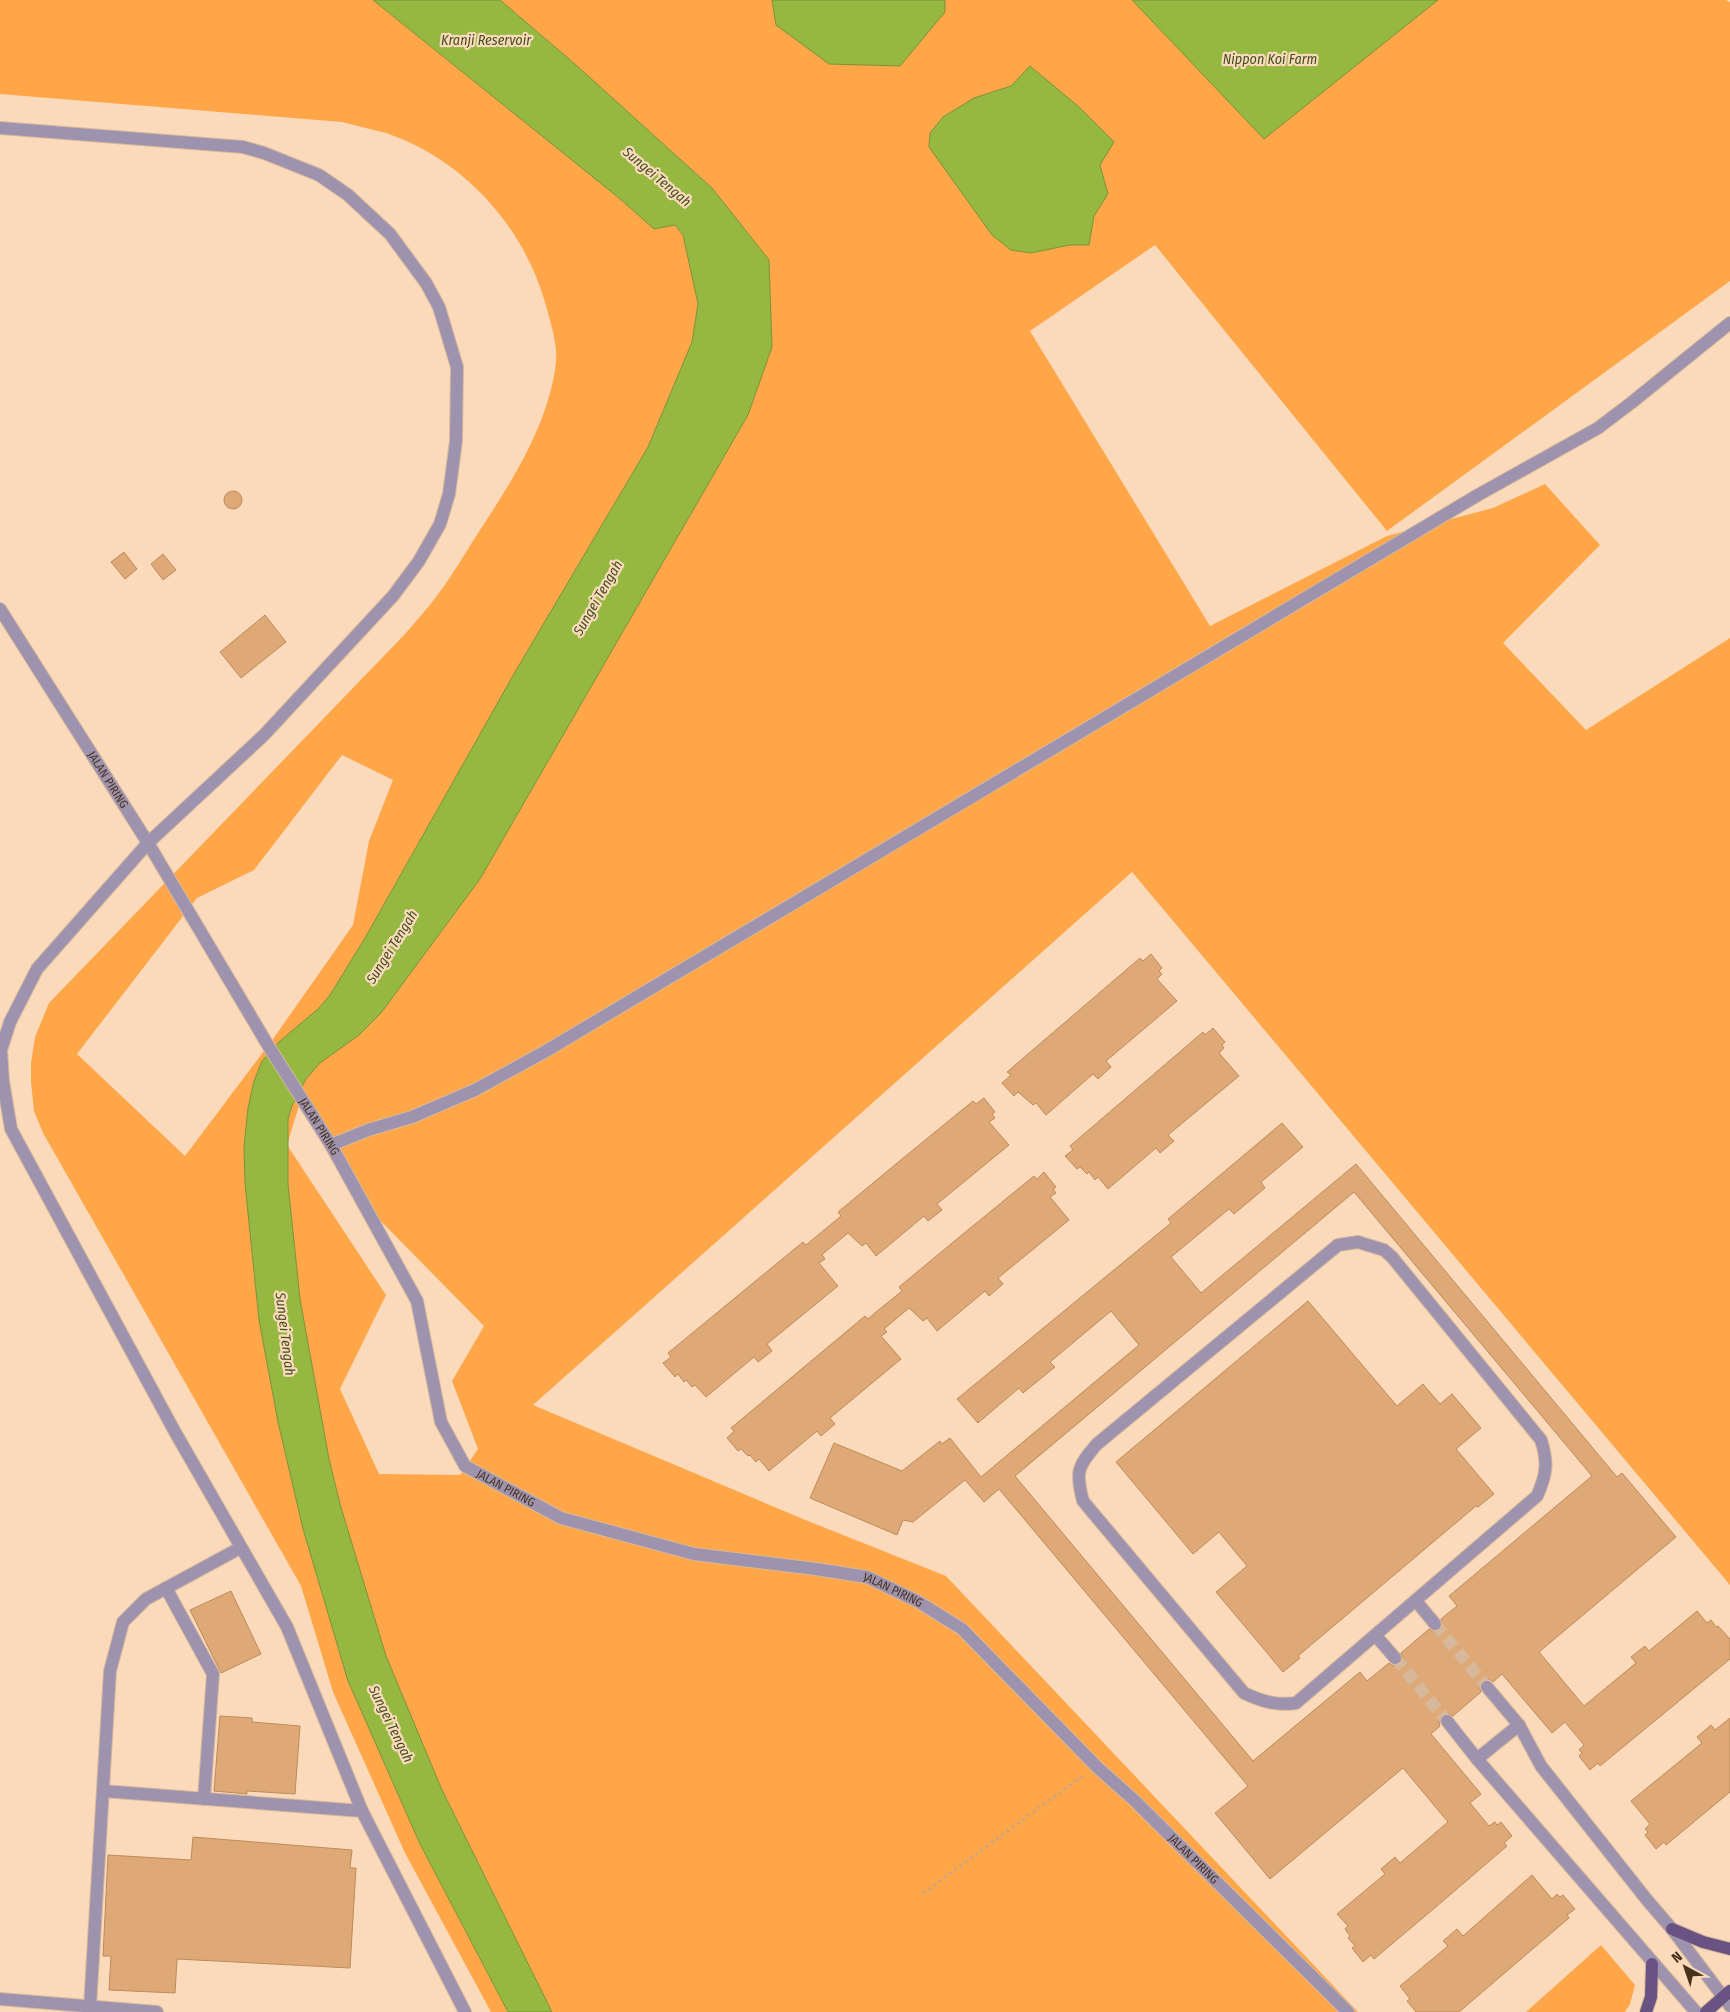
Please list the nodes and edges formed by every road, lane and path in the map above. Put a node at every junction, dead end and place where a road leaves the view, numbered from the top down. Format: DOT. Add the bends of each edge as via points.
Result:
graph roads {
  1 [pos="0,128"];
  2 [pos="1730,323"];
  3 [pos="0,609"];
  4 [pos="148,842"];
  5 [pos="331,1146"];
  6 [pos="240,1548"];
  7 [pos="166,1588"];
  8 [pos="1416,1601"];
  9 [pos="1435,1624"];
  10 [pos="1376,1636"];
  11 [pos="1395,1658"];
  12 [pos="1487,1687"];
  13 [pos="1447,1721"];
  14 [pos="1519,1725"];
  15 [pos="1477,1759"];
  16 [pos="1098,1768"];
  17 [pos="103,1791"];
  18 [pos="204,1799"];
  19 [pos="362,1811"];
  20 [pos="923,1893"];
  21 [pos="1672,1929"];
  22 [pos="1730,1949"];
  23 [pos="1652,1964"];
  24 [pos="1727,1998"];
  25 [pos="0,1999"];
  26 [pos="90,2007"];
  27 [pos="157,2012"];
  28 [pos="465,2012"];
  29 [pos="1348,2012"];
  30 [pos="1646,2012"];
  31 [pos="1696,2012"];
  32 [pos="1706,2012"];
  1 -- 4 [label="lane" via="242,147 319,175 348,195 390,234 426,283 438,307 456,367 456,441 449,494 440,524 419,561 392,596 264,735"];
  2 -- 5 [label="lane" via="1598,428 1478,496 546,1051 475,1090"];
  3 -- 4 [label="lane, JALAN PIRING"];
  4 -- 5 [label="lane, JALAN PIRING"];
  4 -- 6 [label="lane" via="37,969 10,1022 1,1050 3,1081 12,1129"];
  5 -- 16 [label="lane, JALAN PIRING" via="417,1301 441,1422 465,1466 561,1518 694,1554 867,1578 916,1601 962,1629"];
  6 -- 7 [label="lane"];
  6 -- 19 [label="lane" via="287,1627"];
  7 -- 17 [label="lane" via="146,1599 123,1622 110,1671"];
  7 -- 18 [label="lane" via="213,1674"];
  8 -- 9 [label="lane"];
  8 -- 10 [label="lane"];
  8 -- 10 [label="lane" via="1538,1496 1545,1480 1546,1457 1541,1440 1392,1257 1384,1250 1358,1242 1338,1245 1097,1444 1081,1462 1078,1481 1083,1501 1244,1693 1264,1702 1296,1703"];
  10 -- 11 [label="lane"];
  12 -- 14 [label="lane"];
  13 -- 15 [label="lane"];
  14 -- 15 [label="lane"];
  14 -- 21 [label="lane" via="1541,1766"];
  15 -- 23 [label="lane"];
  16 -- 20 [label="path" via="1080,1777"];
  16 -- 29 [label="lane, JALAN PIRING"];
  17 -- 18 [label="lane"];
  17 -- 26 [label="lane"];
  18 -- 19 [label="lane"];
  19 -- 28 [label="lane"];
  21 -- 22 [label="main road"];
  21 -- 24 [label="lane"];
  23 -- 30 [label="main road" via="1651,1997"];
  23 -- 31 [label="lane"];
  24 -- 32 [label="main road"];
  25 -- 26 [label="lane"];
  26 -- 27 [label="lane"];
}
